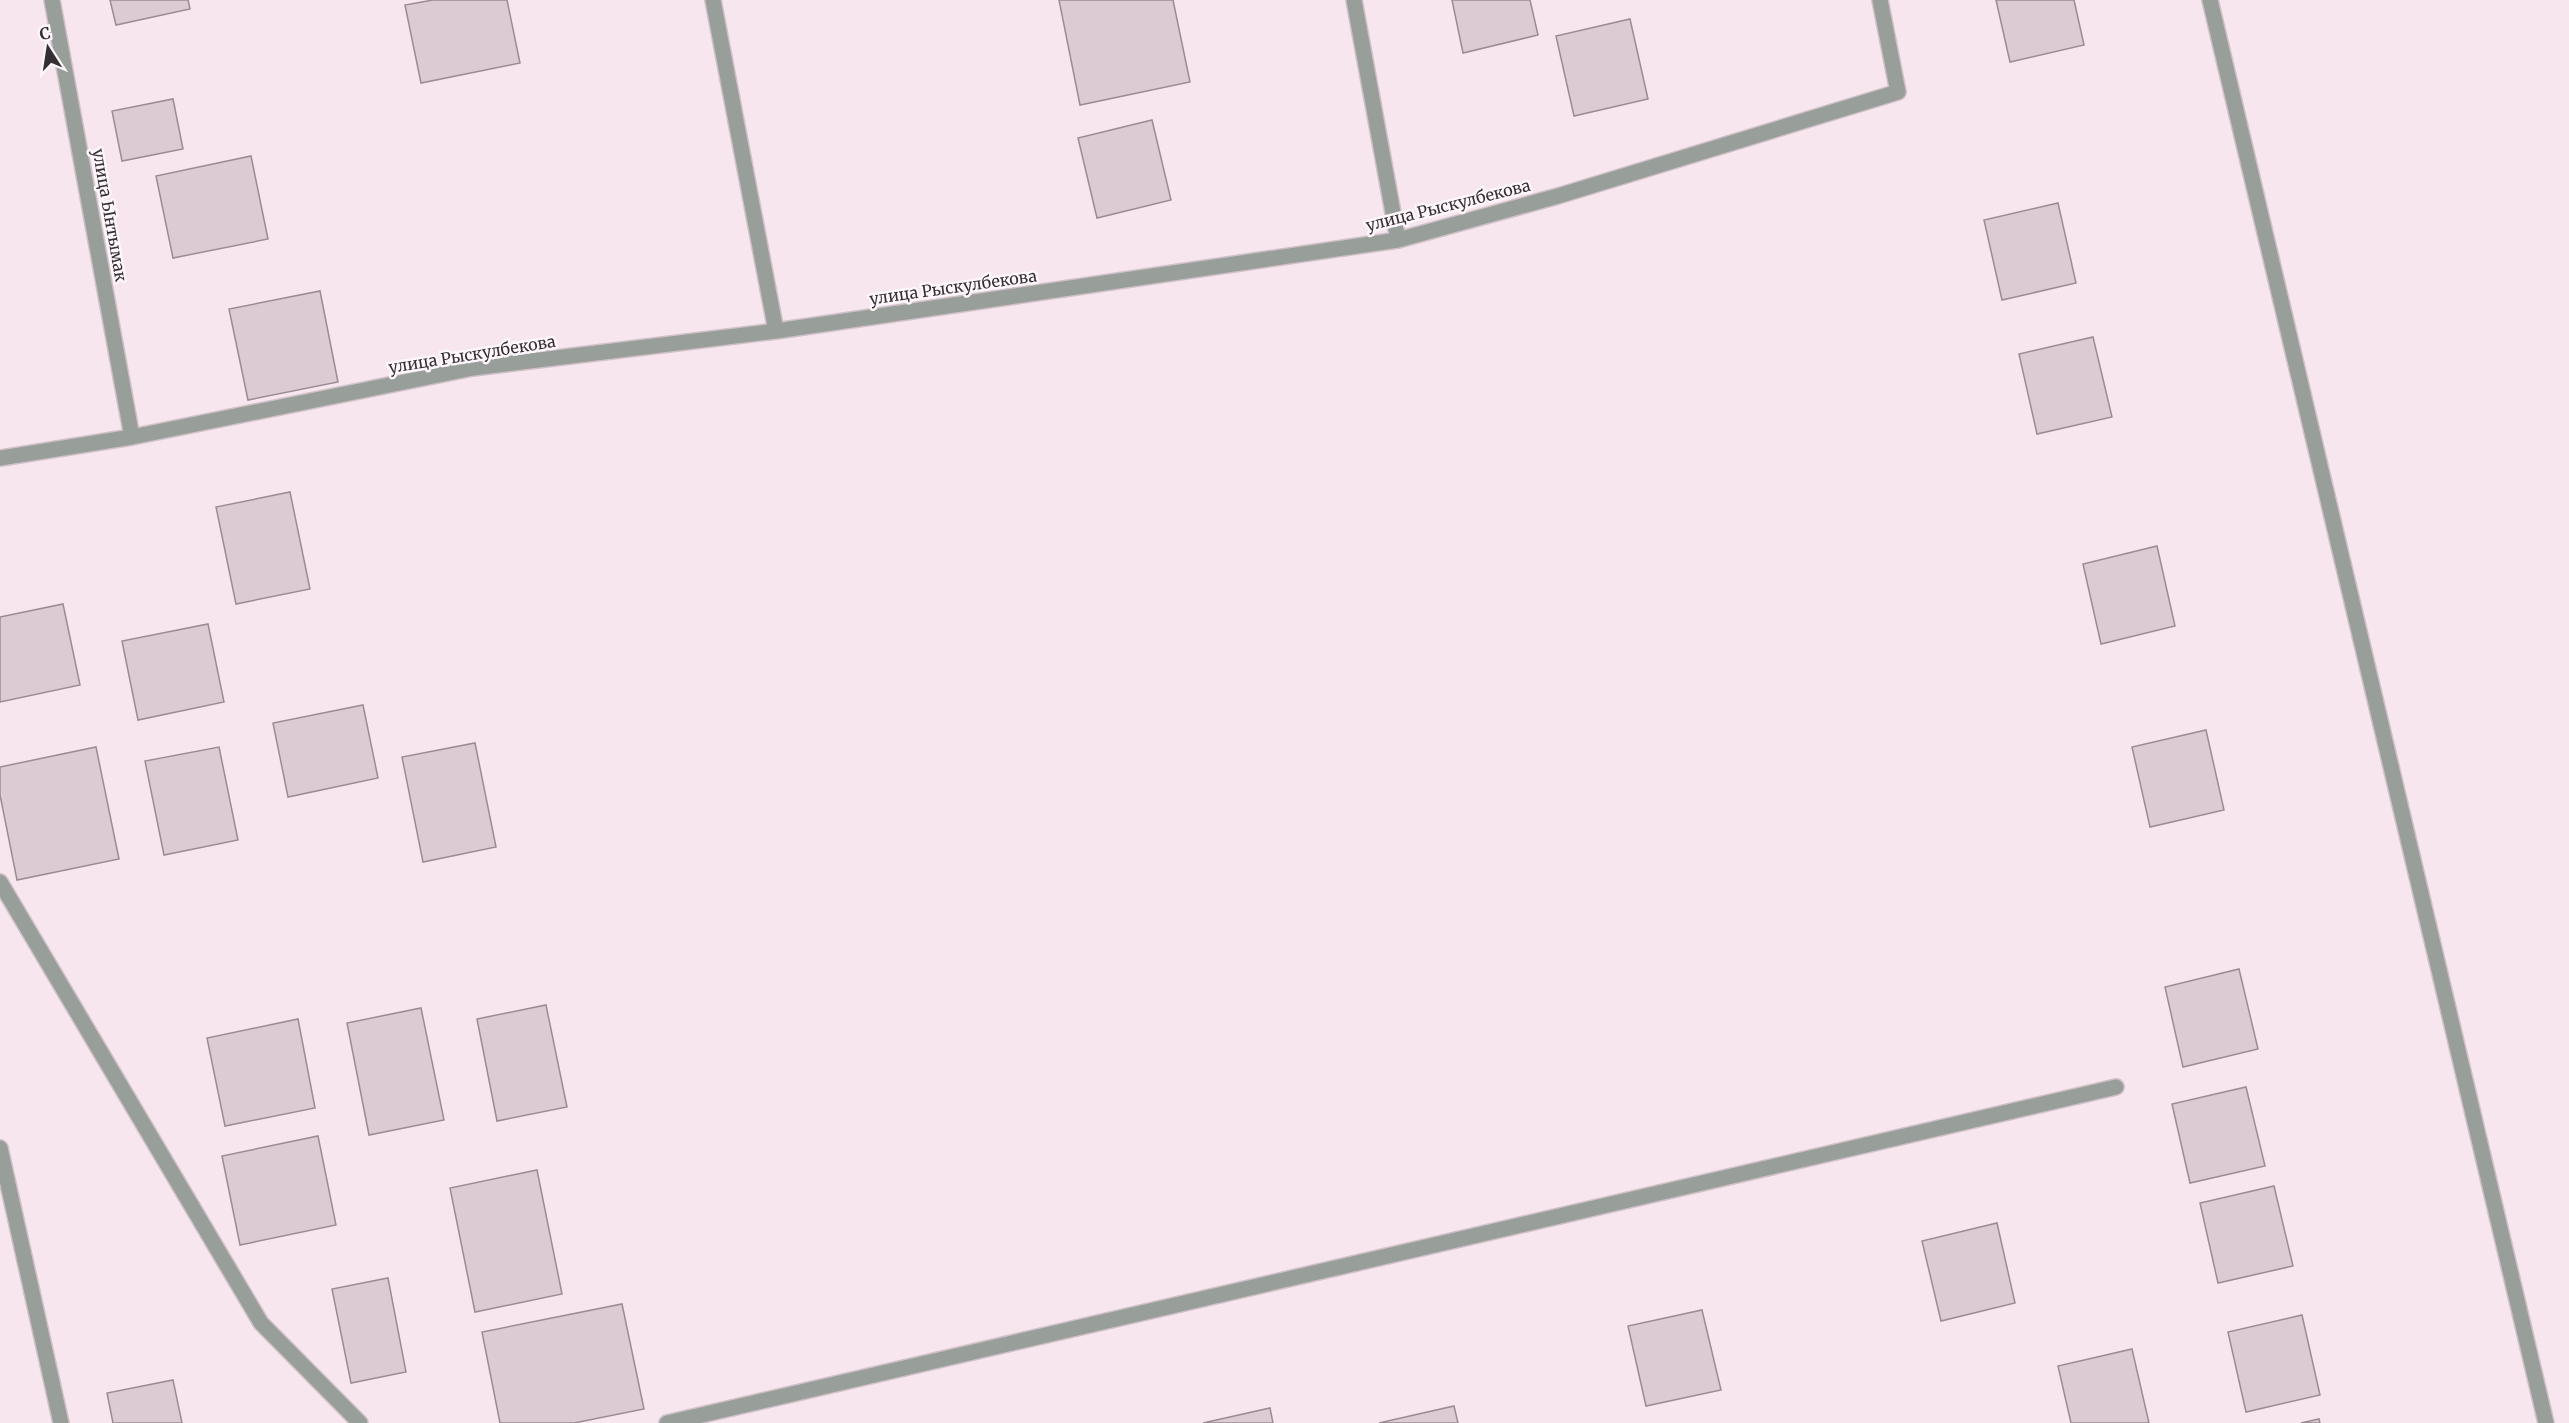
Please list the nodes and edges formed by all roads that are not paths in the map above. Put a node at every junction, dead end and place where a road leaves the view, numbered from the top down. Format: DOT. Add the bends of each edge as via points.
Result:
graph roads {
  1 [pos="52,0"];
  2 [pos="713,0"];
  3 [pos="1354,0"];
  4 [pos="1880,0"];
  5 [pos="2210,0"];
  6 [pos="1398,240"];
  7 [pos="776,331"];
  8 [pos="132,437"];
  9 [pos="0,458"];
  10 [pos="0,882"];
  11 [pos="2116,1087"];
  12 [pos="0,1148"];
  13 [pos="61,1423"];
  14 [pos="360,1423"];
  15 [pos="667,1423"];
  16 [pos="2546,1423"];
  1 -- 8 [label="street, улица Ынтымак"];
  2 -- 7 [label="street"];
  3 -- 6 [label="street"];
  4 -- 6 [label="street, улица Рыскулбекова" via="1898,92 1558,196"];
  5 -- 16 [label="street"];
  6 -- 7 [label="street, улица Рыскулбекова"];
  7 -- 8 [label="street, улица Рыскулбекова" via="473,368"];
  8 -- 9 [label="street, улица Рыскулбекова"];
  10 -- 14 [label="street" via="261,1323"];
  11 -- 15 [label="street"];
  12 -- 13 [label="street"];
}
